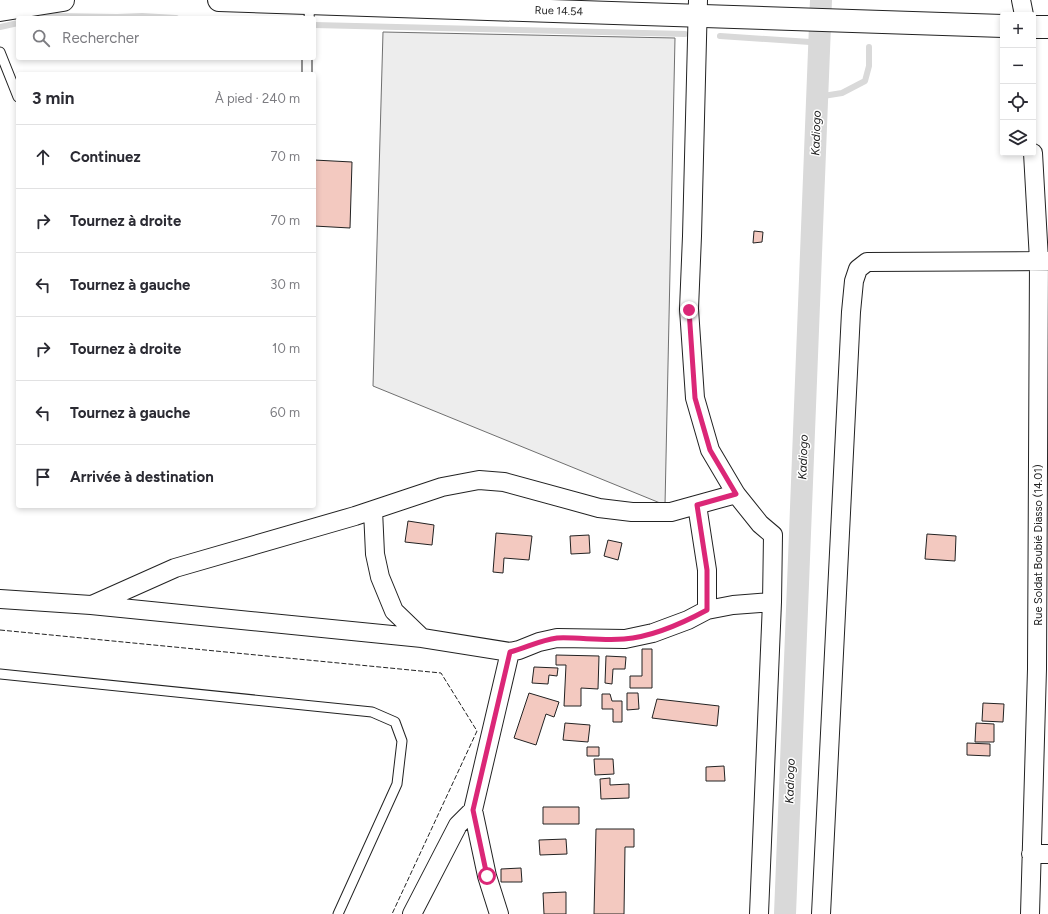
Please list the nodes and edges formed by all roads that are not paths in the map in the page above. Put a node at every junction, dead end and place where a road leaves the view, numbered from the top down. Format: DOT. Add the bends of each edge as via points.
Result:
graph roads {
  1 [pos="63,0"];
  2 [pos="219,0"];
  3 [pos="1021,0"];
  4 [pos="283,1"];
  5 [pos="698,8"];
  6 [pos="0,10"];
  7 [pos="309,10"];
  8 [pos="1023,12"];
  9 [pos="1000,26"];
  10 [pos="1036,27"];
  11 [pos="1048,27"];
  12 [pos="0,52"];
  13 [pos="307,60"];
  14 [pos="307,72"];
  15 [pos="16,92"];
  16 [pos="1033,156"];
  17 [pos="1044,260"];
  18 [pos="736,494"];
  19 [pos="697,505"];
  20 [pos="373,510"];
  21 [pos="0,599"];
  22 [pos="772,602"];
  23 [pos="91,605"];
  24 [pos="707,610"];
  25 [pos="422,638"];
  26 [pos="510,652"];
  27 [pos="1043,669"];
  28 [pos="0,674"];
  29 [pos="473,810"];
  30 [pos="1040,854"];
  31 [pos="338,914"];
  32 [pos="412,914"];
  33 [pos="499,914"];
  34 [pos="759,914"];
  35 [pos="821,914"];
  36 [pos="1030,914"];
  1 -- 6 [label="main road"];
  2 -- 4 [label="main road, Rue 14.54"];
  3 -- 8 [label="street"];
  4 -- 7 [label="main road, Rue 14.54"];
  5 -- 7 [label="main road, Rue 14.54"];
  5 -- 9 [label="main road, Rue 14.54" via="806,19"];
  5 -- 18 [label="street" via="689,310 695,398 710,450"];
  10 -- 11 [label="main road"];
  12 -- 15 [label="lane"];
  13 -- 14 [label="lane"];
  16 -- 17 [label="street, Rue Soldat Boubié Diasso (14.01)"];
  17 -- 27 [label="street, Rue Soldat Boubié Diasso (14.01)"];
  17 -- 35 [label="street" via="867,262 858,269 854,281 851,319"];
  18 -- 19 [label="street"];
  18 -- 22 [label="street" via="760,524 773,535"];
  19 -- 20 [label="street" via="671,512 632,512 599,508 504,482 479,480 442,487"];
  19 -- 24 [label="street" via="707,570"];
  20 -- 23 [label="street" via="175,568"];
  20 -- 25 [label="street" via="375,554 380,577 394,611"];
  21 -- 23 [label="street"];
  22 -- 24 [label="street"];
  22 -- 34 [label="street"];
  23 -- 25 [label="street"];
  24 -- 26 [label="street" via="653,633 625,639 557,638"];
  25 -- 26 [label="street"];
  26 -- 29 [label="street"];
  27 -- 30 [label="street, Rue Soldat Boubié Diasso (14.01)"];
  28 -- 31 [label="lane" via="372,712 394,722 402,741 397,784"];
  29 -- 32 [label="street" via="458,825"];
  29 -- 33 [label="street" via="487,876"];
  30 -- 36 [label="street, Rue Soldat Boubié Diasso (14.01)"];
}
